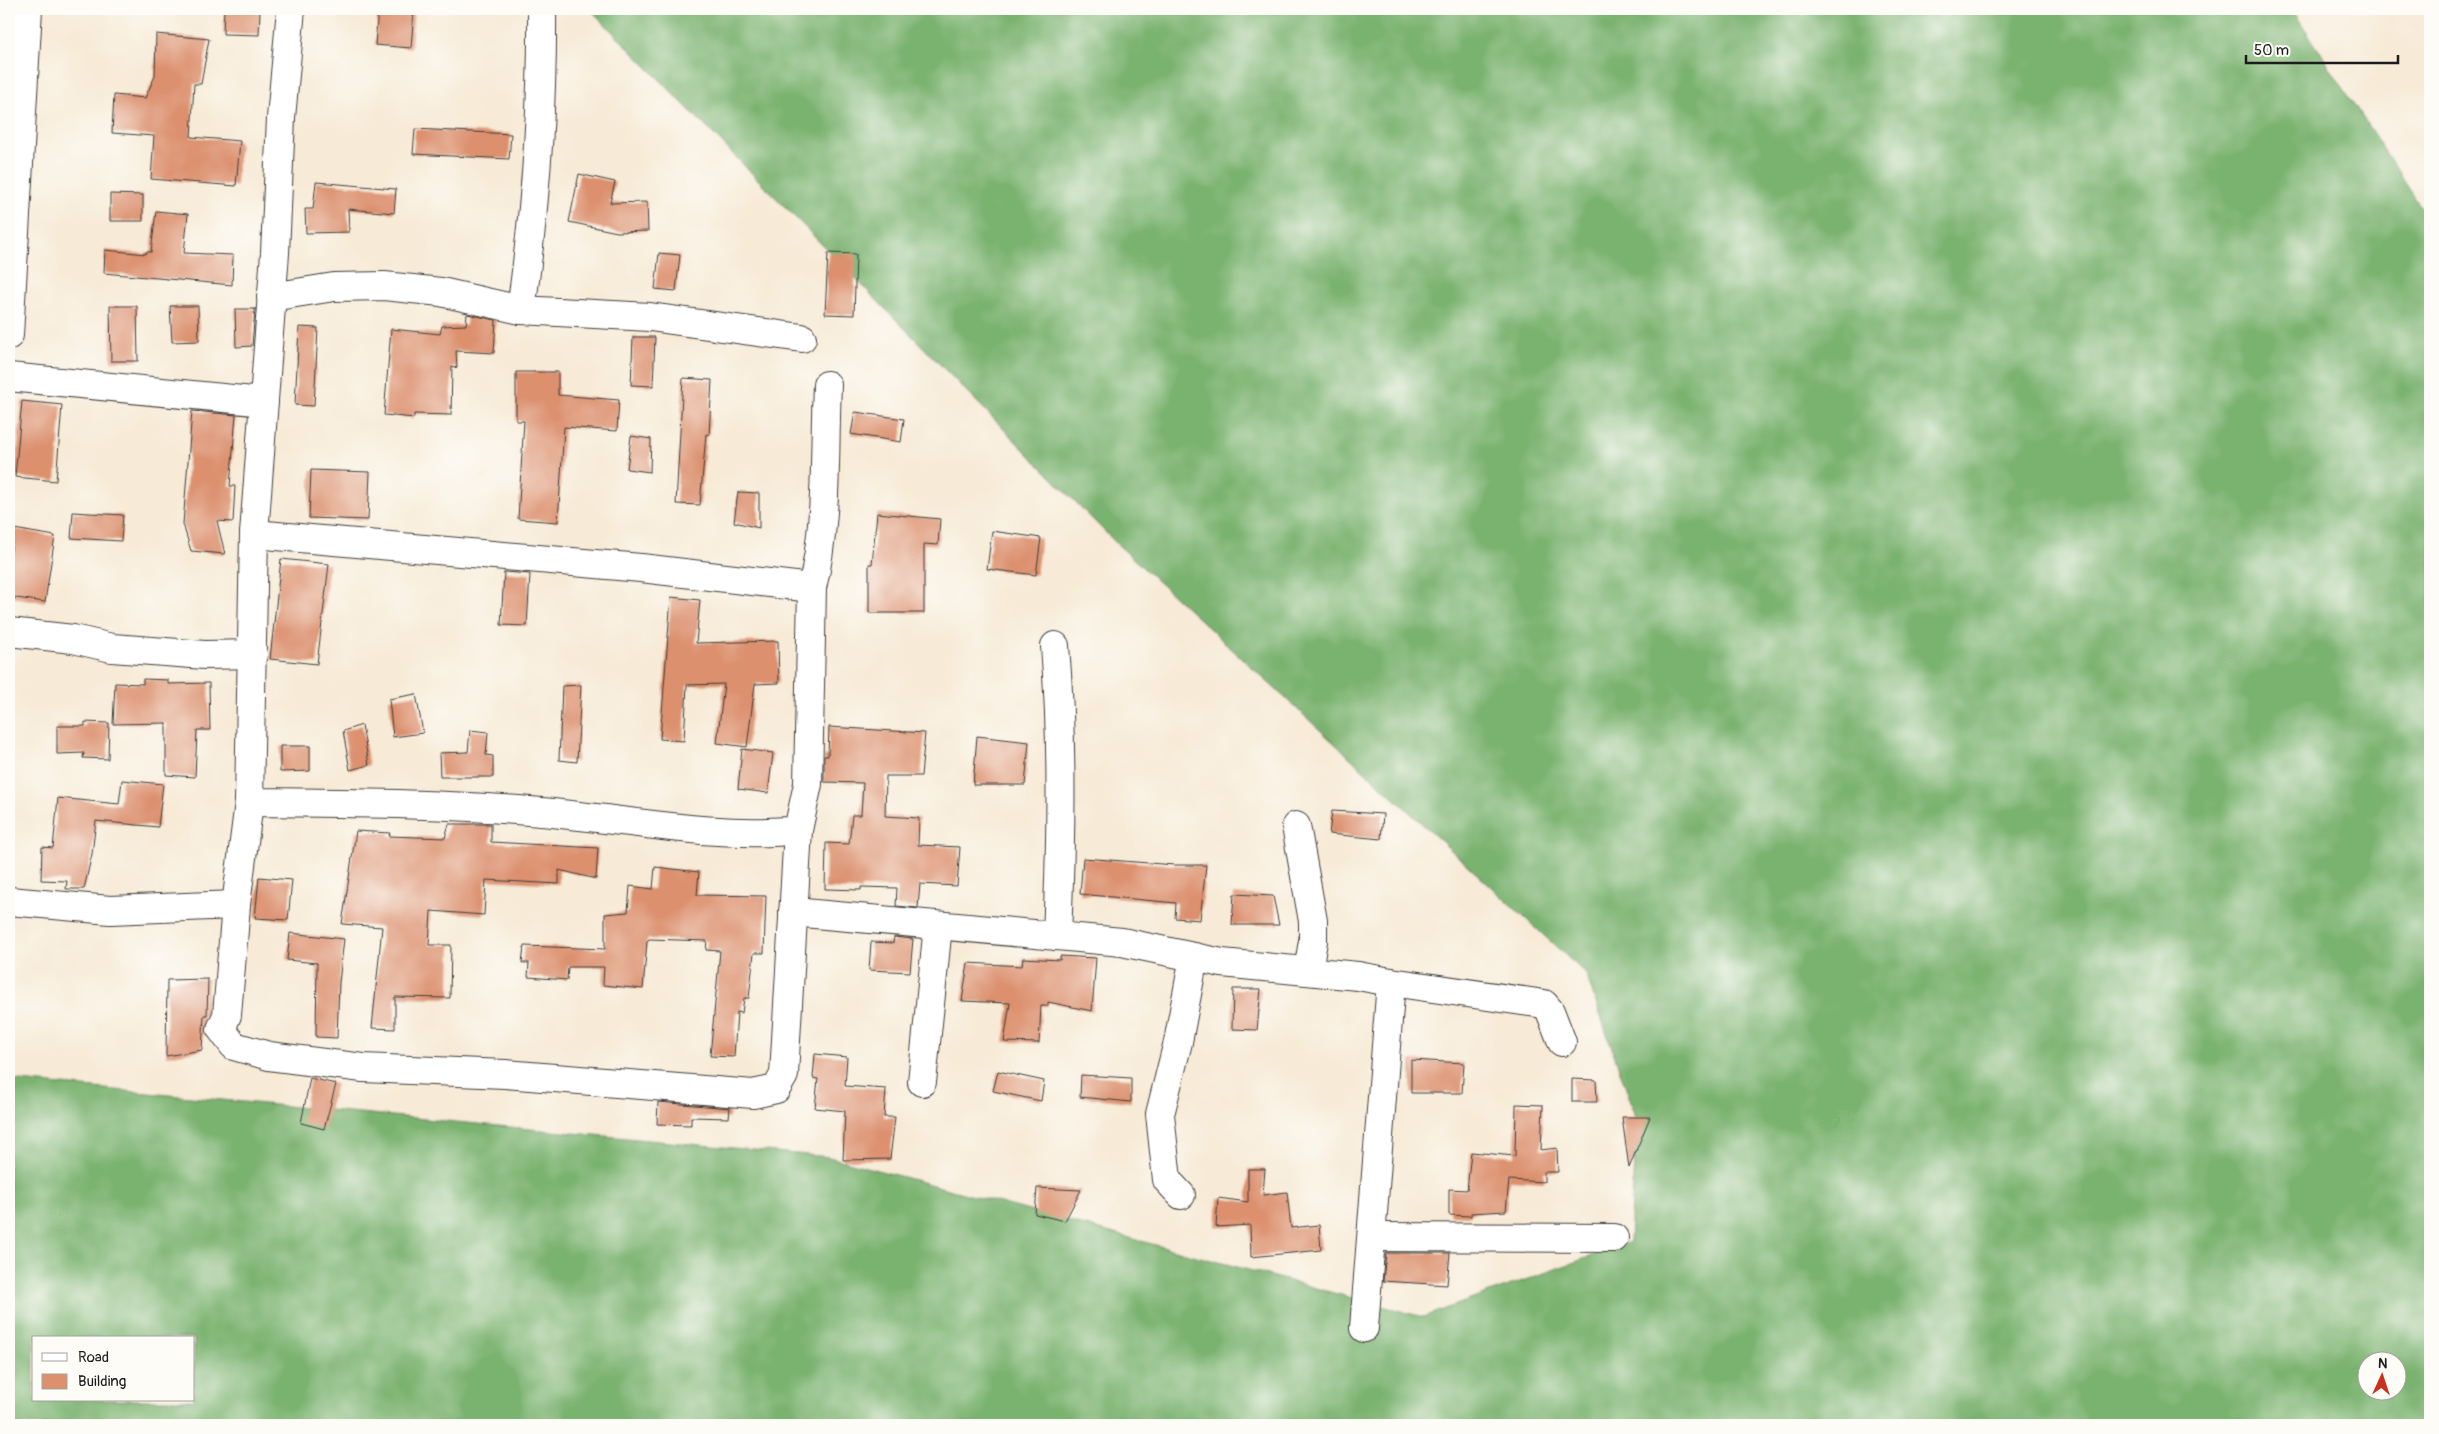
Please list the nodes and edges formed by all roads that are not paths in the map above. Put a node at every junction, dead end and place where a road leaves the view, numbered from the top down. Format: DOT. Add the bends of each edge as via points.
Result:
graph roads {
  1 [pos="28,9"];
  2 [pos="291,9"];
  3 [pos="542,9"];
  4 [pos="271,297"];
  5 [pos="521,310"];
  6 [pos="9,335"];
  7 [pos="802,338"];
  8 [pos="9,377"];
  9 [pos="827,385"];
  10 [pos="264,402"];
  11 [pos="254,534"];
  12 [pos="812,588"];
  13 [pos="9,632"];
  14 [pos="1055,646"];
  15 [pos="252,654"];
  16 [pos="250,802"];
  17 [pos="1296,826"];
  18 [pos="798,830"];
  19 [pos="9,901"];
  20 [pos="236,905"];
  21 [pos="793,912"];
  22 [pos="938,926"];
  23 [pos="1057,936"];
  24 [pos="1194,957"];
  25 [pos="1308,971"];
  26 [pos="1391,982"];
  27 [pos="1562,1042"];
  28 [pos="922,1082"];
  29 [pos="1181,1195"];
  30 [pos="1372,1238"];
  31 [pos="1614,1238"];
  32 [pos="1364,1328"];
  1 -- 6 [label="street"];
  2 -- 4 [label="street"];
  3 -- 5 [label="street" via="540,142 534,219"];
  4 -- 5 [label="street" via="334,287 384,286 441,292"];
  4 -- 10 [label="street"];
  5 -- 7 [label="street" via="650,317"];
  8 -- 10 [label="street"];
  9 -- 12 [label="street" via="823,505"];
  10 -- 11 [label="street"];
  11 -- 12 [label="street" via="641,568"];
  11 -- 15 [label="street"];
  12 -- 18 [label="street" via="808,784"];
  13 -- 15 [label="street" via="73,639 112,648 205,655"];
  14 -- 23 [label="street" via="1062,797"];
  15 -- 16 [label="street"];
  16 -- 18 [label="street" via="412,805 540,812 720,831 778,833"];
  16 -- 20 [label="street"];
  17 -- 25 [label="street" via="1313,921"];
  18 -- 21 [label="street"];
  19 -- 20 [label="street" via="110,910"];
  20 -- 21 [label="street" via="227,1015 221,1029 234,1046 269,1056 363,1068 504,1074 753,1094 776,1089 784,1075"];
  21 -- 22 [label="street"];
  22 -- 23 [label="street"];
  22 -- 28 [label="street"];
  23 -- 24 [label="street" via="1122,942"];
  24 -- 25 [label="street" via="1222,963"];
  24 -- 29 [label="street" via="1160,1114 1167,1180"];
  25 -- 26 [label="street"];
  26 -- 27 [label="street" via="1544,1004"];
  26 -- 30 [label="street"];
  30 -- 31 [label="street"];
  30 -- 32 [label="street"];
}
